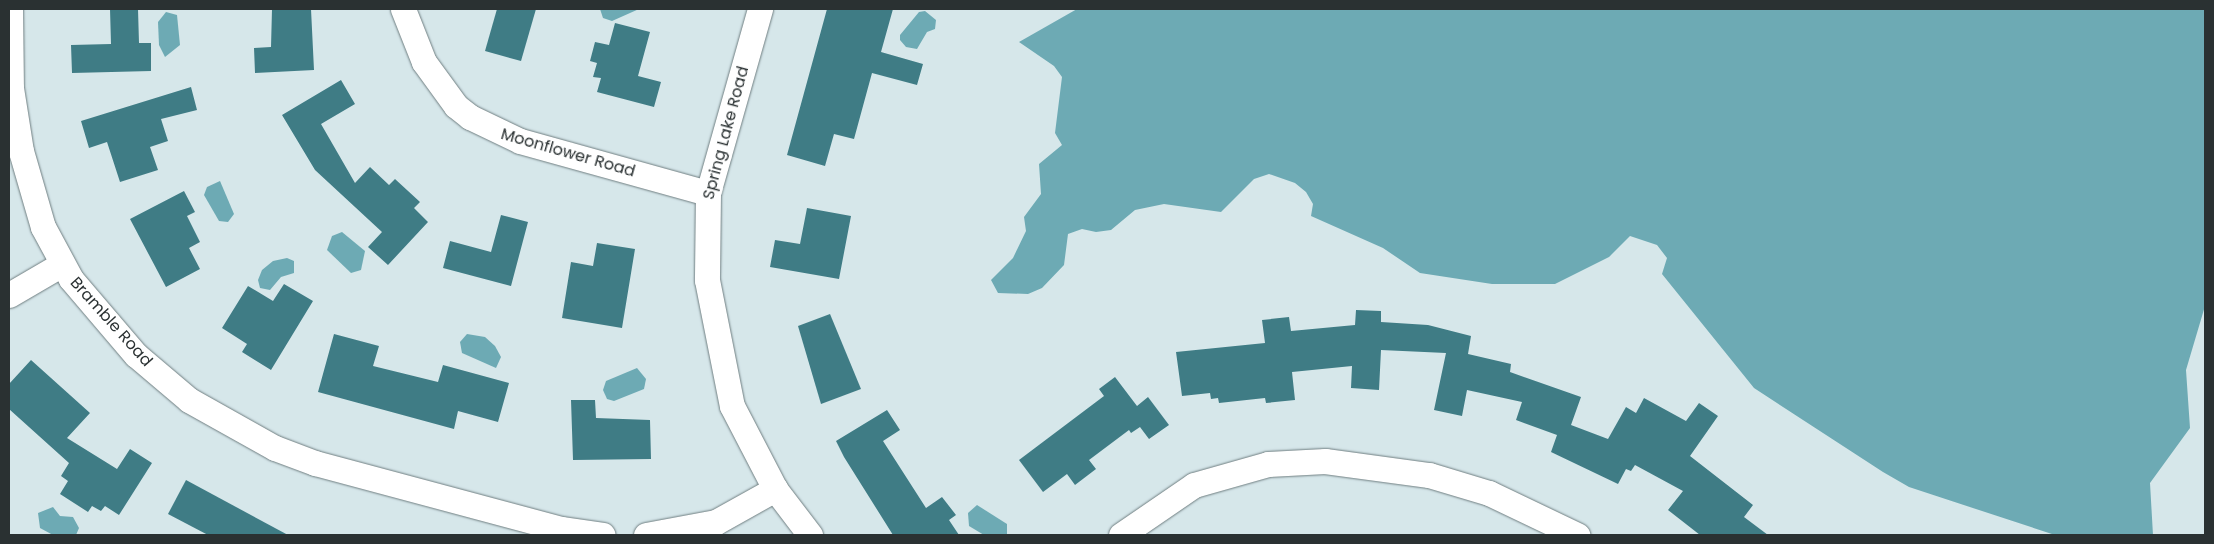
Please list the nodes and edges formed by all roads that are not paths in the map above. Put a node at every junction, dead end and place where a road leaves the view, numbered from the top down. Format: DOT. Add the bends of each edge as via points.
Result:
graph roads {
  1 [pos="10,9"];
  2 [pos="403,9"];
  3 [pos="760,9"];
  4 [pos="708,193"];
  5 [pos="62,264"];
  6 [pos="9,295"];
  7 [pos="775,489"];
  8 [pos="603,535"];
  9 [pos="646,535"];
  10 [pos="810,535"];
  11 [pos="1120,535"];
  12 [pos="1577,535"];
  1 -- 5 [label="street, Bramble Road" via="11,88 21,152 43,227"];
  2 -- 4 [label="street, Moonflower Road" via="424,62 456,106 470,118 520,141"];
  3 -- 4 [label="street, Spring Lake Road"];
  4 -- 7 [label="street, Spring Lake Road" via="707,280 719,351 732,406"];
  5 -- 6 [label="street"];
  5 -- 8 [label="street, Bramble Road" via="136,355 189,400 236,429 315,463 561,529"];
  7 -- 9 [label="street" via="716,522"];
  7 -- 10 [label="street, Spring Lake Road"];
  11 -- 12 [label="street" via="1194,485 1268,464 1325,461 1376,465 1446,480 1489,493"];
}
